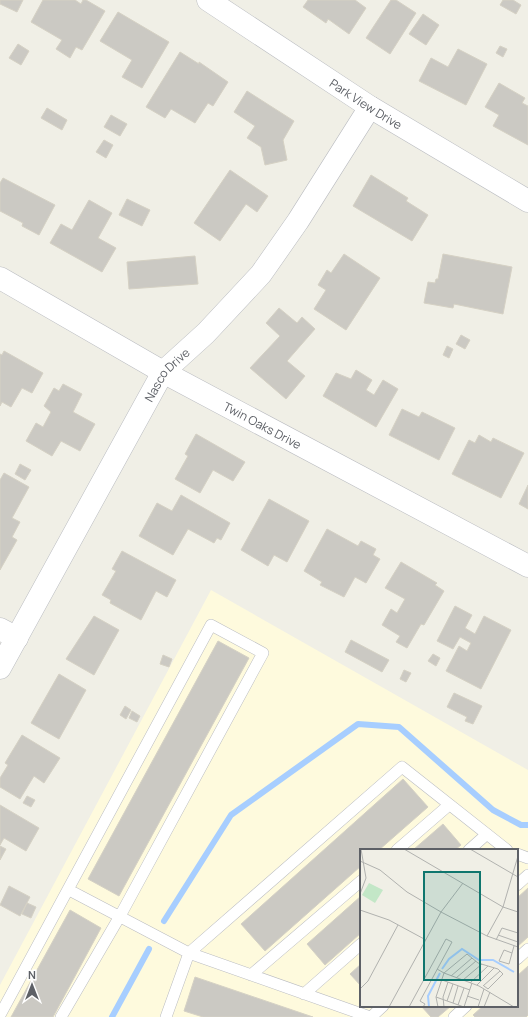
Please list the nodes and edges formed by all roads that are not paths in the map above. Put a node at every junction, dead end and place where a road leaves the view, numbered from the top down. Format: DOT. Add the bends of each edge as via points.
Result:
graph roads {
  1 [pos="208,0"];
  2 [pos="370,107"];
  3 [pos="528,201"];
  4 [pos="0,278"];
  5 [pos="163,372"];
  6 [pos="528,566"];
  7 [pos="8,634"];
  8 [pos="0,668"];
  9 [pos="449,805"];
  10 [pos="486,834"];
  11 [pos="398,849"];
  12 [pos="470,849"];
  13 [pos="506,849"];
  14 [pos="518,854"];
  15 [pos="528,858"];
  16 [pos="528,876"];
  17 [pos="360,882"];
  18 [pos="518,884"];
  19 [pos="69,890"];
  20 [pos="120,916"];
  21 [pos="360,945"];
  22 [pos="528,949"];
  23 [pos="189,954"];
  24 [pos="518,958"];
  25 [pos="251,976"];
  26 [pos="304,994"];
  27 [pos="382,1007"];
  28 [pos="465,1007"];
  29 [pos="0,1015"];
  30 [pos="61,1017"];
  31 [pos="167,1017"];
  32 [pos="370,1017"];
  33 [pos="454,1017"];
  1 -- 2 [label="street, Park View Drive"];
  2 -- 3 [label="street, Park View Drive"];
  2 -- 5 [label="street, Nasco Drive" via="298,221 261,274 206,333"];
  4 -- 5 [label="street, Twin Oaks Drive"];
  5 -- 6 [label="street, Twin Oaks Drive"];
  5 -- 7 [label="street, Nasco Drive"];
  7 -- 8 [label="street, Nasco Drive"];
  9 -- 10 [label="lane"];
  9 -- 11 [label="lane"];
  9 -- 23 [label="lane" via="402,767"];
  10 -- 12 [label="lane"];
  10 -- 13 [label="lane"];
  14 -- 15 [label="lane"];
  16 -- 18 [label="lane"];
  17 -- 25 [label="lane"];
  19 -- 20 [label="lane"];
  19 -- 20 [label="lane" via="211,625 263,653"];
  19 -- 29 [label="lane"];
  20 -- 23 [label="lane"];
  20 -- 30 [label="lane"];
  21 -- 26 [label="lane"];
  22 -- 24 [label="lane"];
  23 -- 25 [label="lane"];
  23 -- 31 [label="lane"];
  25 -- 26 [label="lane"];
  26 -- 32 [label="lane"];
  27 -- 32 [label="lane"];
  28 -- 33 [label="lane"];
}
